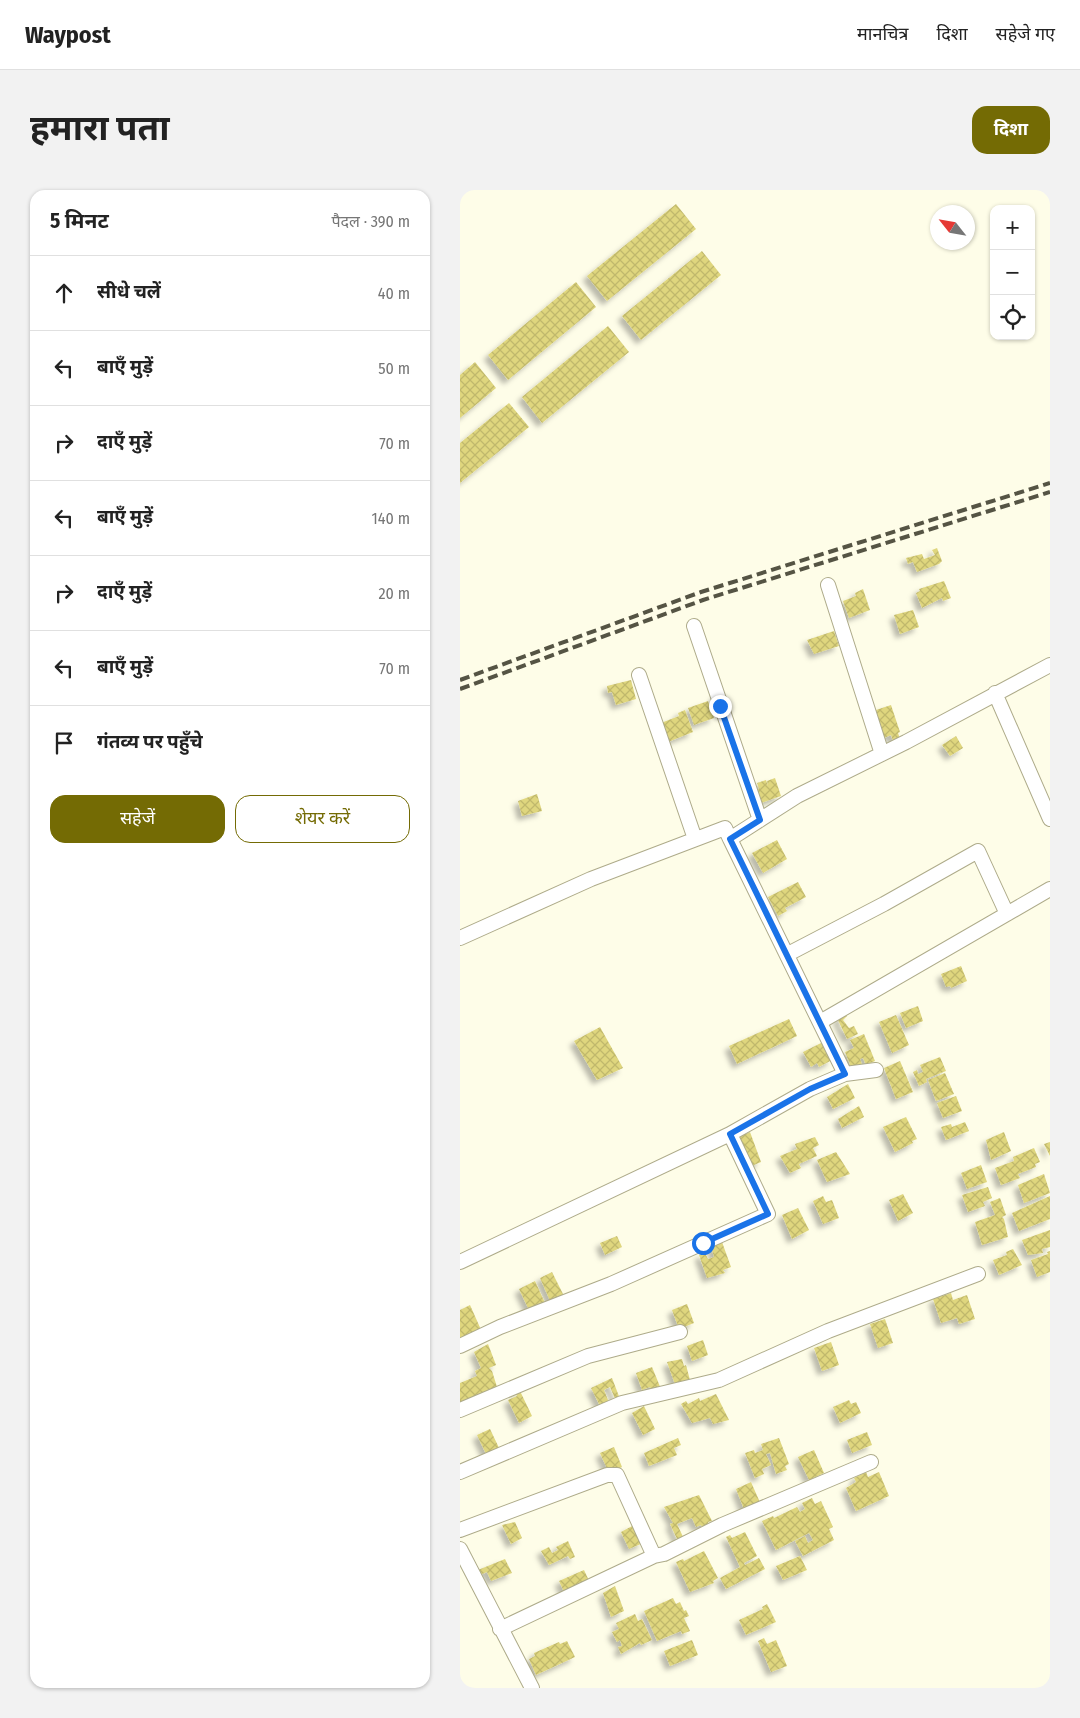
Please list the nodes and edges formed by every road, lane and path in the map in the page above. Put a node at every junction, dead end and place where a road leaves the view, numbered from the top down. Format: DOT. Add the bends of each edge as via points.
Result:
graph roads {
  1 [pos="828,585"];
  2 [pos="694,626"];
  3 [pos="1050,665"];
  4 [pos="639,675"];
  5 [pos="995,693"];
  6 [pos="882,754"];
  7 [pos="1050,819"];
  8 [pos="760,820"];
  9 [pos="695,839"];
  10 [pos="730,839"];
  11 [pos="1050,889"];
  12 [pos="1007,914"];
  13 [pos="460,938"];
  14 [pos="788,954"];
  15 [pos="820,1022"];
  16 [pos="876,1070"];
  17 [pos="845,1074"];
  18 [pos="730,1134"];
  19 [pos="460,1262"];
  20 [pos="978,1274"];
  21 [pos="680,1332"];
  22 [pos="460,1346"];
  23 [pos="460,1410"];
  24 [pos="871,1462"];
  25 [pos="460,1472"];
  26 [pos="460,1530"];
  27 [pos="654,1556"];
  28 [pos="462,1557"];
  29 [pos="500,1629"];
  30 [pos="532,1688"];
  1 -- 6 [label="street"];
  2 -- 8 [label="street"];
  3 -- 5 [label="street"];
  4 -- 9 [label="street"];
  5 -- 6 [label="street"];
  5 -- 7 [label="street"];
  6 -- 8 [label="street" via="797,796"];
  8 -- 10 [label="street"];
  9 -- 10 [label="street" via="726,828"];
  9 -- 13 [label="street" via="591,879"];
  10 -- 14 [label="street"];
  11 -- 12 [label="street"];
  12 -- 14 [label="street" via="978,851"];
  12 -- 15 [label="street"];
  14 -- 15 [label="street"];
  15 -- 17 [label="street"];
  16 -- 17 [label="street"];
  17 -- 18 [label="street" via="810,1089"];
  18 -- 19 [label="street"];
  18 -- 22 [label="street" via="768,1214"];
  20 -- 25 [label="street" via="828,1331 719,1380 622,1403"];
  21 -- 23 [label="street" via="588,1356"];
  24 -- 27 [label="street"];
  26 -- 27 [label="street" via="607,1475 617,1475"];
  27 -- 29 [label="street"];
  28 -- 29 [label="street"];
  29 -- 30 [label="street"];
}
